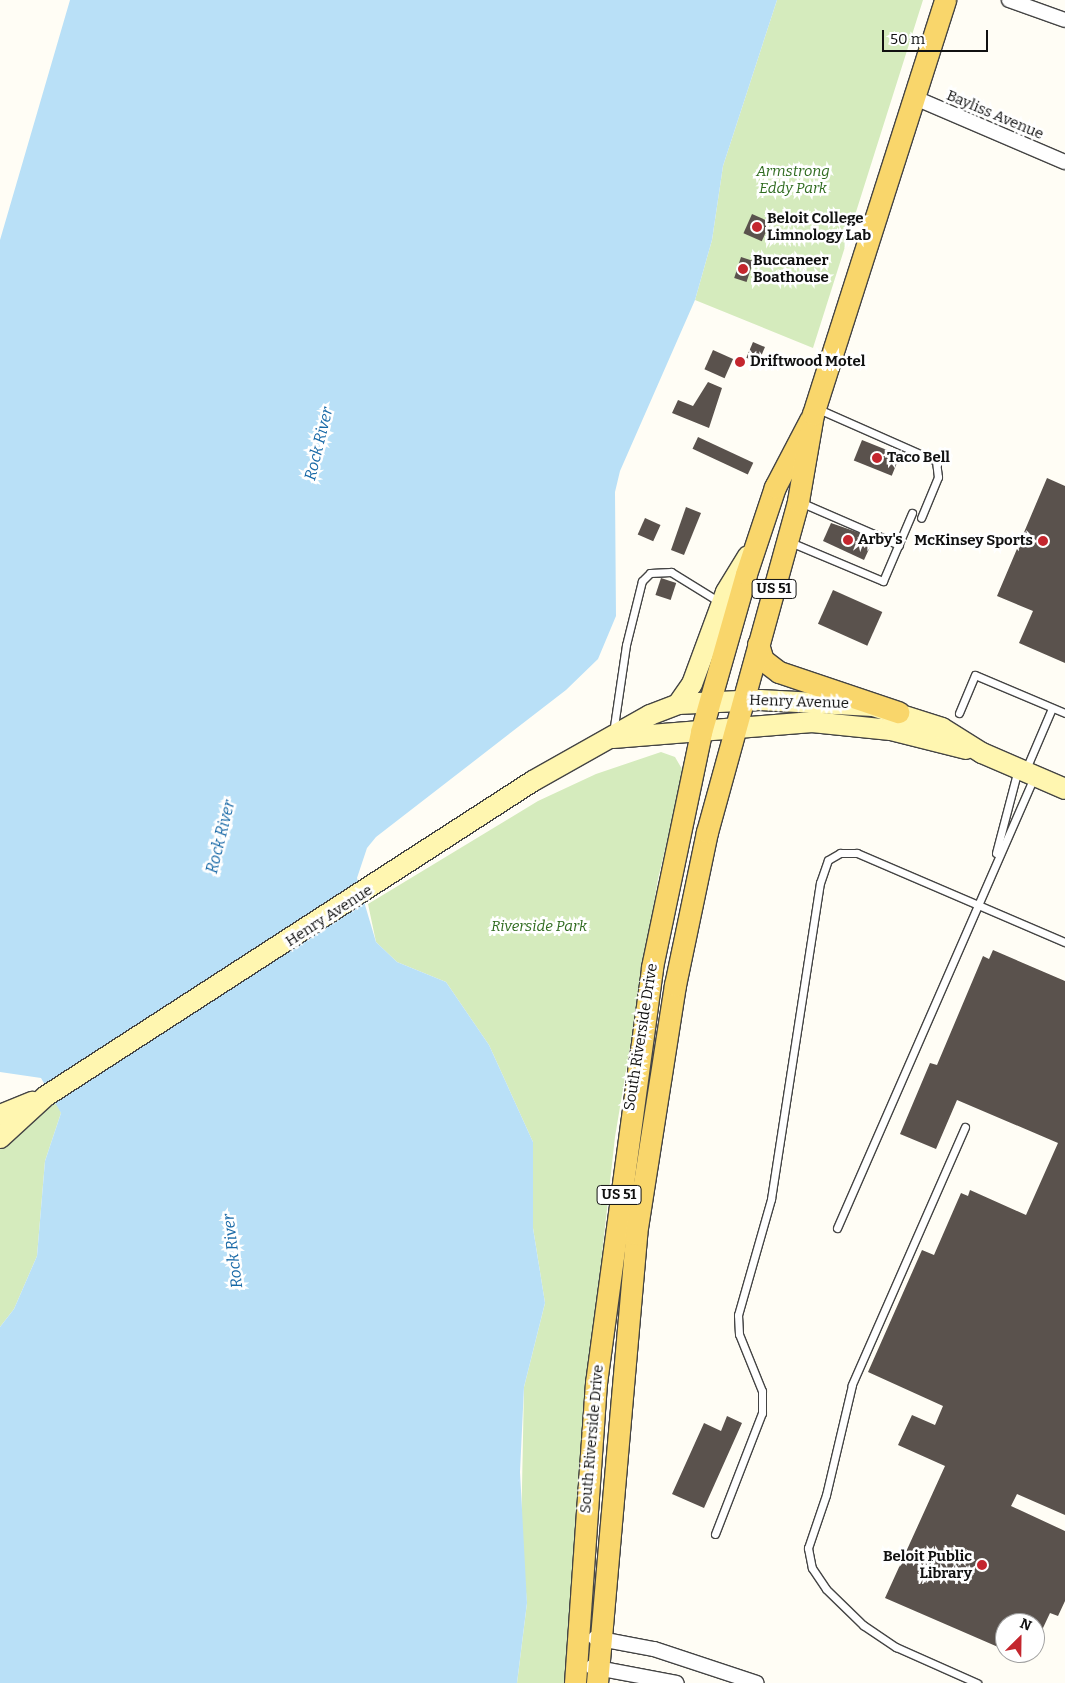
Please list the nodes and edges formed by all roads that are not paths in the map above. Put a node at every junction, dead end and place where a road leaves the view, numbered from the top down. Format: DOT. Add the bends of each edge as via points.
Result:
graph roads {
  1 [pos="945,0"];
  2 [pos="1009,0"];
  3 [pos="1065,20"];
  4 [pos="913,98"];
  5 [pos="1065,162"];
  6 [pos="814,411"];
  7 [pos="798,501"];
  8 [pos="912,513"];
  9 [pos="921,518"];
  10 [pos="787,541"];
  11 [pos="898,545"];
  12 [pos="754,546"];
  13 [pos="721,604"];
  14 [pos="758,644"];
  15 [pos="742,700"];
  16 [pos="710,701"];
  17 [pos="678,704"];
  18 [pos="1052,708"];
  19 [pos="898,712"];
  20 [pos="959,713"];
  21 [pos="1065,713"];
  22 [pos="735,728"];
  23 [pos="701,732"];
  24 [pos="613,738"];
  25 [pos="982,753"];
  26 [pos="1026,772"];
  27 [pos="1065,789"];
  28 [pos="993,866"];
  29 [pos="977,905"];
  30 [pos="1065,942"];
  31 [pos="46,1096"];
  32 [pos="0,1115"];
  33 [pos="965,1127"];
  34 [pos="0,1138"];
  35 [pos="837,1228"];
  36 [pos="715,1534"];
  37 [pos="579,1635"];
  38 [pos="602,1639"];
  39 [pos="576,1674"];
  40 [pos="598,1675"];
  41 [pos="677,1683"];
  42 [pos="757,1683"];
  43 [pos="977,1683"];
  1 -- 4 [label="main road, South Riverside Drive / US 51"];
  2 -- 3 [label="street"];
  4 -- 5 [label="street, Bayliss Avenue"];
  4 -- 6 [label="main road, South Riverside Drive / US 51"];
  6 -- 7 [label="main road, South Riverside Drive / US 51"];
  6 -- 9 [label="lane" via="936,461 938,477"];
  6 -- 12 [label="main road, South Riverside Drive / US 51" via="782,471"];
  7 -- 10 [label="main road, South Riverside Drive / US 51"];
  7 -- 11 [label="lane"];
  8 -- 11 [label="lane"];
  10 -- 11 [label="lane" via="883,581"];
  10 -- 14 [label="main road, South Riverside Drive / US 51"];
  12 -- 13 [label="street"];
  12 -- 16 [label="main road, South Riverside Drive / US 51"];
  13 -- 17 [label="street" via="692,684"];
  13 -- 24 [label="lane" via="671,572 650,573 642,581 626,645"];
  14 -- 15 [label="main road, South Riverside Drive / US 51"];
  14 -- 19 [label="main road" via="763,660 779,672"];
  15 -- 16 [label="street, Henry Avenue"];
  15 -- 19 [label="street, Henry Avenue" via="839,702"];
  15 -- 22 [label="main road, South Riverside Drive / US 51"];
  16 -- 17 [label="street, Henry Avenue"];
  16 -- 23 [label="main road, South Riverside Drive / US 51"];
  17 -- 24 [label="street, Henry Avenue" via="650,715"];
  18 -- 20 [label="lane" via="975,675"];
  18 -- 21 [label="lane"];
  18 -- 26 [label="lane"];
  19 -- 25 [label="street, Henry Avenue" via="942,728"];
  22 -- 23 [label="street, Henry Avenue"];
  22 -- 25 [label="street, Henry Avenue" via="798,722 860,726"];
  22 -- 38 [label="main road, South Riverside Drive / US 51" via="697,880 645,1160 610,1505"];
  23 -- 24 [label="street, Henry Avenue"];
  23 -- 37 [label="main road, South Riverside Drive / US 51" via="652,967 629,1111 595,1387"];
  24 -- 31 [label="street, Henry Avenue" via="533,781"];
  25 -- 26 [label="street, Henry Avenue"];
  26 -- 27 [label="street, Henry Avenue"];
  26 -- 28 [label="lane"];
  26 -- 28 [label="lane" via="1006,799"];
  28 -- 29 [label="lane"];
  29 -- 30 [label="lane"];
  29 -- 35 [label="lane"];
  29 -- 36 [label="lane" via="857,853 840,853 826,865 774,1180 738,1315 739,1334 762,1391 762,1413"];
  31 -- 32 [label="street"];
  31 -- 34 [label="street"];
  33 -- 43 [label="lane" via="852,1385 826,1495 808,1548 812,1568 826,1589 862,1625 896,1647"];
  37 -- 38 [label="street"];
  37 -- 39 [label="main road, South Riverside Drive / US 51"];
  38 -- 40 [label="main road, South Riverside Drive / US 51"];
  38 -- 42 [label="street" via="654,1649"];
  39 -- 40 [label="street"];
  40 -- 41 [label="street"];
}
